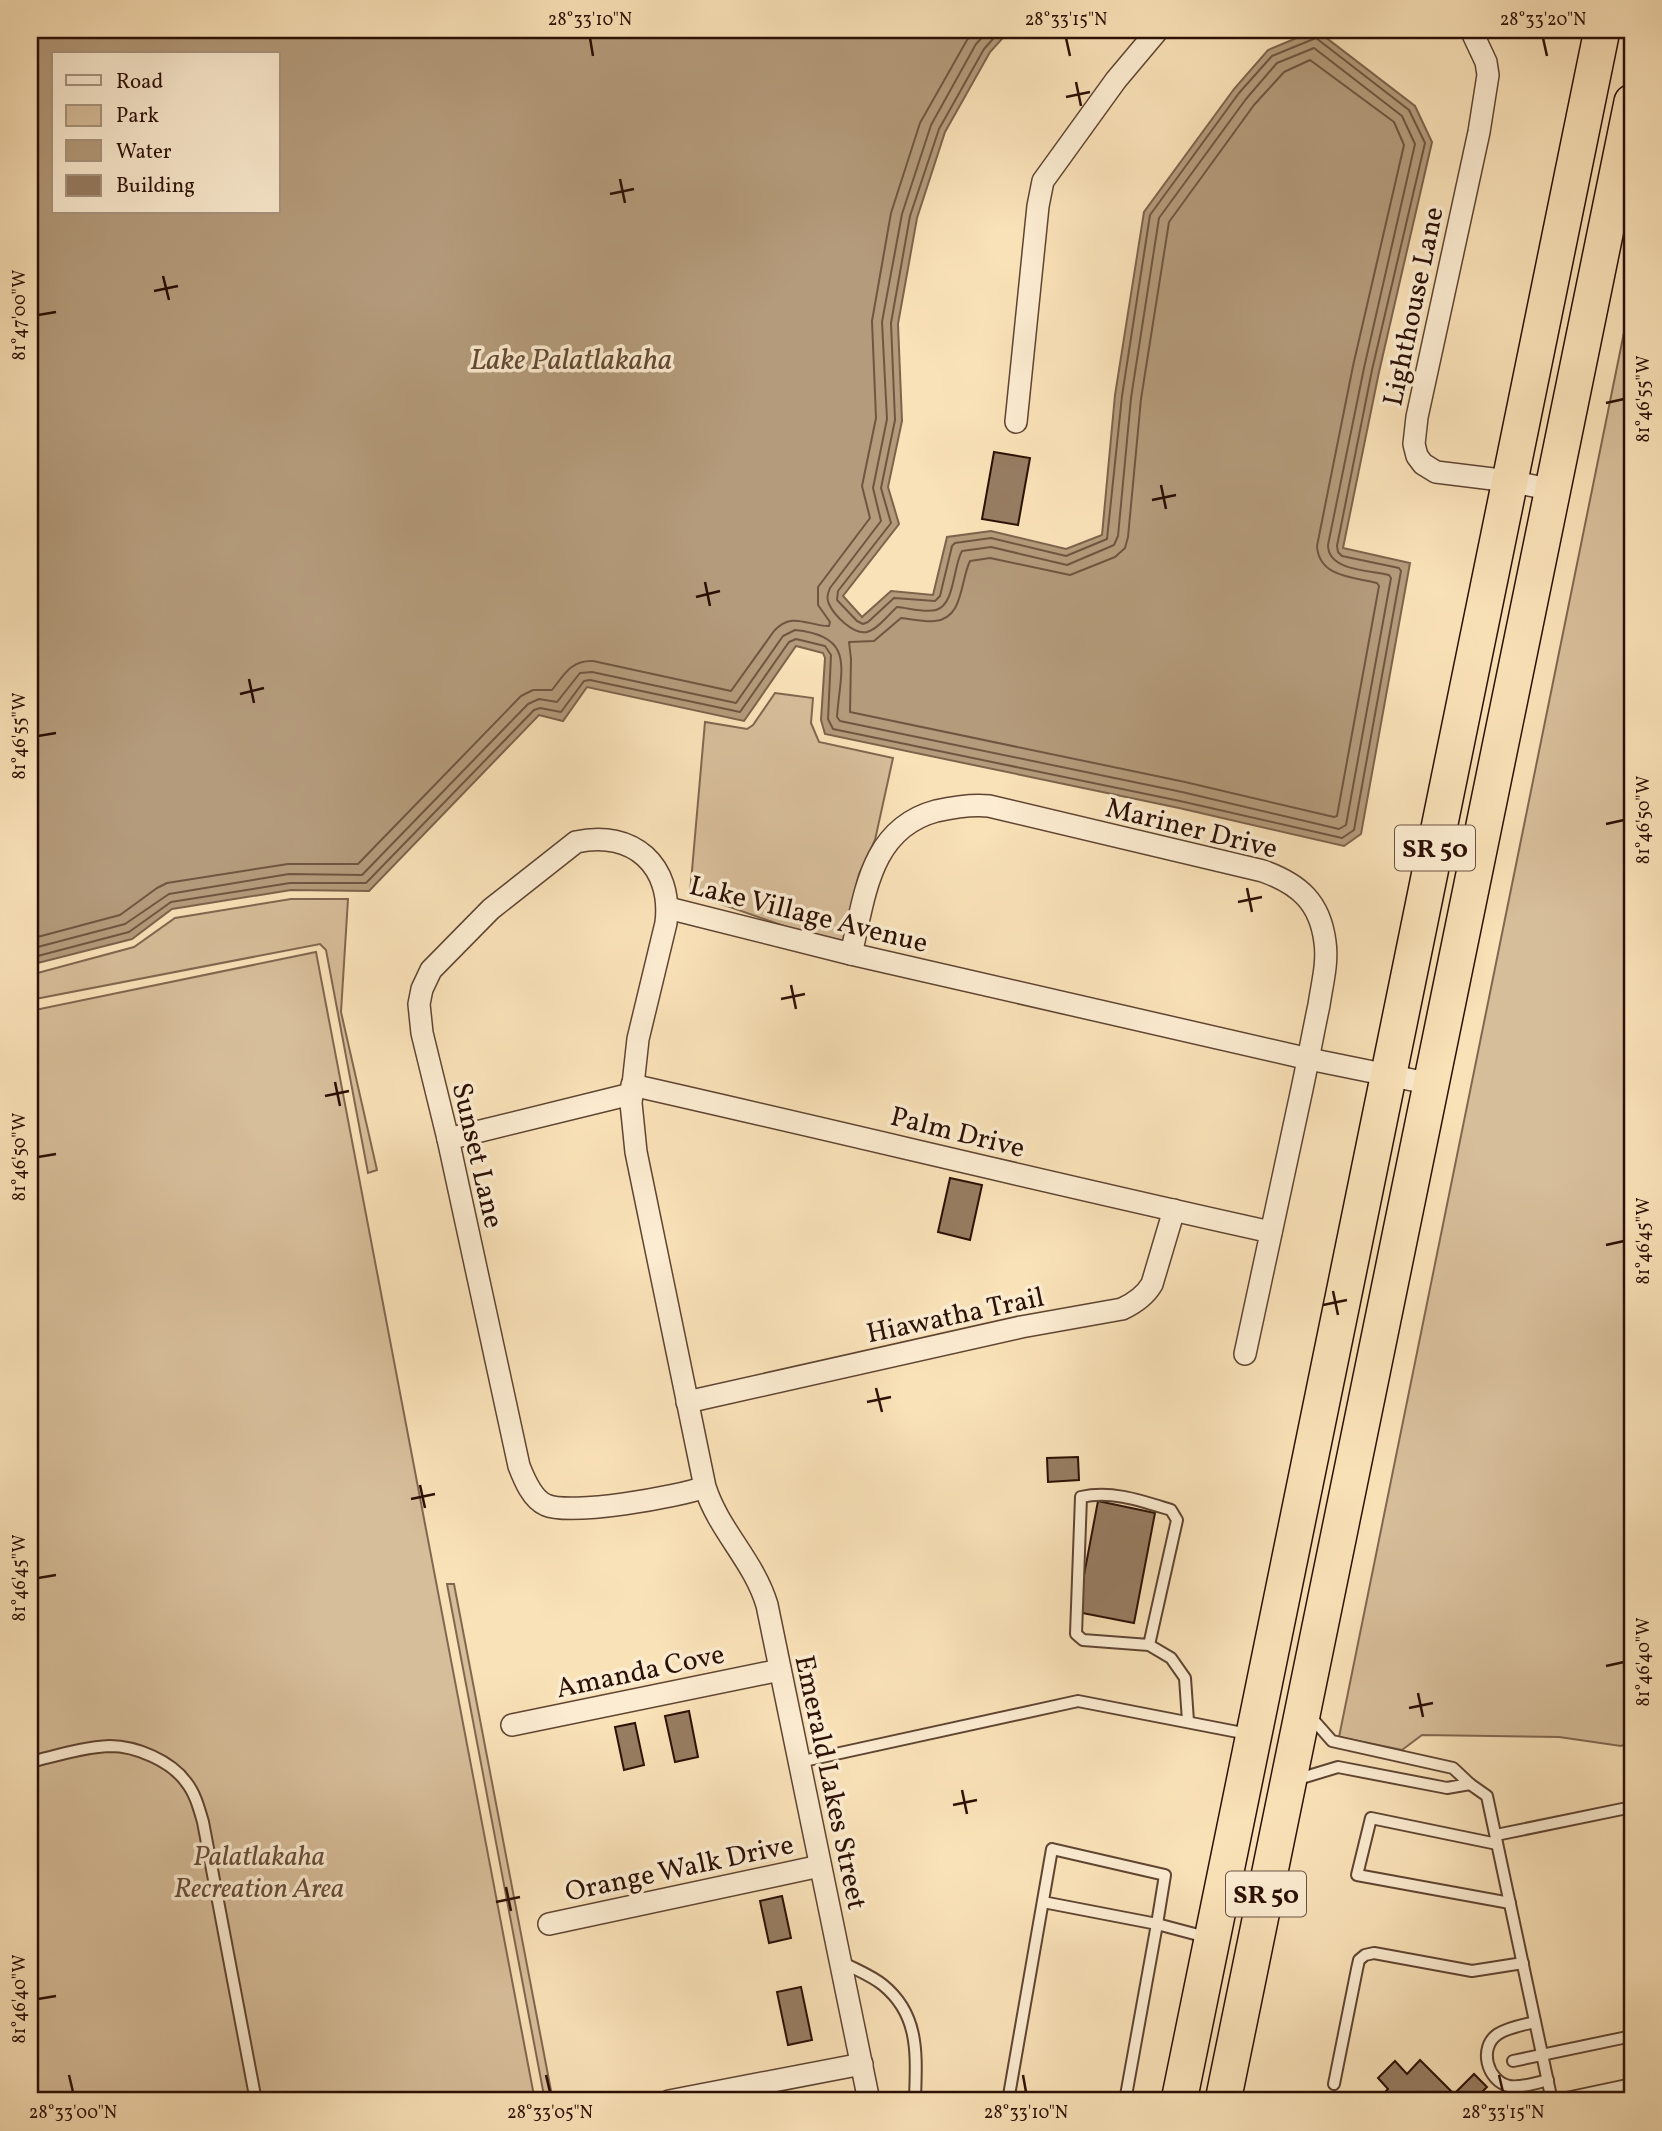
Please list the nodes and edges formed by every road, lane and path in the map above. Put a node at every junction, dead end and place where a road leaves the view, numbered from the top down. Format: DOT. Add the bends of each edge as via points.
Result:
graph roads {
  1 [pos="1158,30"];
  2 [pos="1471,30"];
  3 [pos="1602,30"];
  4 [pos="1632,102"];
  5 [pos="1016,422"];
  6 [pos="1510,481"];
  7 [pos="1553,490"];
  8 [pos="668,908"];
  9 [pos="851,954"];
  10 [pos="1309,1059"];
  11 [pos="1389,1076"];
  12 [pos="1432,1084"];
  13 [pos="631,1089"];
  14 [pos="448,1139"];
  15 [pos="1174,1210"];
  16 [pos="1271,1232"];
  17 [pos="1245,1354"];
  18 [pos="687,1402"];
  19 [pos="705,1487"];
  20 [pos="1149,1646"];
  21 [pos="780,1670"];
  22 [pos="1304,1709"];
  23 [pos="1188,1721"];
  24 [pos="512,1725"];
  25 [pos="1254,1735"];
  26 [pos="30,1762"];
  27 [pos="799,1762"];
  28 [pos="1289,1782"];
  29 [pos="1470,1784"];
  30 [pos="1632,1807"];
  31 [pos="1497,1840"];
  32 [pos="820,1866"];
  33 [pos="1043,1902"];
  34 [pos="1510,1903"];
  35 [pos="549,1924"];
  36 [pos="1157,1924"];
  37 [pos="1213,1938"];
  38 [pos="840,1961"];
  39 [pos="1523,1963"];
  40 [pos="1535,2022"];
  41 [pos="1632,2036"];
  42 [pos="1542,2055"];
  43 [pos="1513,2061"];
  44 [pos="862,2064"];
  45 [pos="1548,2080"];
  46 [pos="1334,2084"];
  47 [pos="1632,2084"];
  48 [pos="738,2095"];
  49 [pos="256,2101"];
  50 [pos="669,2101"];
  51 [pos="869,2101"];
  52 [pos="915,2101"];
  53 [pos="1008,2101"];
  54 [pos="1125,2101"];
  55 [pos="1179,2101"];
  56 [pos="1223,2101"];
  1 -- 5 [label="street" via="1043,181"];
  2 -- 6 [label="street, Lighthouse Lane" via="1488,75 1414,444 1423,464 1436,472"];
  3 -- 6 [label="highway, SR 50"];
  4 -- 7 [label="highway, SR 50"];
  6 -- 7 [label="street, Lighthouse Lane"];
  6 -- 11 [label="highway, SR 50"];
  7 -- 12 [label="highway, SR 50"];
  8 -- 9 [label="street, Lake Village Avenue"];
  8 -- 13 [label="street, Lake Village Avenue"];
  8 -- 14 [label="street, Sunset Lane" via="659,871 634,847 592,838 576,842 491,909 431,970 419,1004"];
  9 -- 10 [label="street, Lake Village Avenue"];
  9 -- 10 [label="street, Mariner Drive" via="870,876 892,834 905,823 955,807 1002,809 1263,871 1300,890 1312,903 1325,941 1326,965"];
  10 -- 11 [label="street, Lake Village Avenue"];
  10 -- 16 [label="street, Mariner Drive"];
  11 -- 12 [label="street, Lake Village Avenue"];
  11 -- 25 [label="highway, SR 50"];
  12 -- 22 [label="highway, SR 50"];
  13 -- 14 [label="street, Palm Drive"];
  13 -- 15 [label="street, Palm Drive"];
  13 -- 18 [label="street, Lake Village Avenue" via="636,1152"];
  14 -- 19 [label="street, Sunset Lane" via="519,1466 537,1499 546,1505 584,1508"];
  15 -- 16 [label="street, Palm Drive"];
  15 -- 18 [label="street, Hiawatha Trail" via="1152,1284 1134,1304 1122,1309 1021,1327"];
  16 -- 17 [label="street, Mariner Drive"];
  18 -- 19 [label="street, Lake Village Avenue"];
  19 -- 21 [label="street, Emerald Lakes Street" via="722,1527 762,1589"];
  20 -- 20 [label="lane" via="1083,1640 1076,1634 1081,1497 1097,1493 1135,1499 1171,1510 1177,1520"];
  20 -- 23 [label="lane" via="1171,1658 1185,1678"];
  21 -- 24 [label="street, Amanda Cove"];
  21 -- 27 [label="street, Emerald Lakes Street"];
  22 -- 28 [label="highway, SR 50"];
  22 -- 29 [label="lane" via="1332,1741 1453,1768"];
  23 -- 25 [label="lane"];
  23 -- 27 [label="lane" via="1078,1702"];
  25 -- 37 [label="highway, SR 50"];
  26 -- 49 [label="lane" via="111,1746 154,1758 188,1783 203,1822"];
  27 -- 32 [label="street, Emerald Lakes Street"];
  28 -- 29 [label="lane" via="1338,1767 1447,1788"];
  28 -- 56 [label="highway, SR 50"];
  29 -- 31 [label="lane" via="1487,1796"];
  30 -- 31 [label="lane"];
  31 -- 34 [label="lane"];
  31 -- 34 [label="lane" via="1371,1818 1357,1875"];
  32 -- 35 [label="street, Orange Walk Drive"];
  32 -- 38 [label="street, Emerald Lakes Street"];
  33 -- 36 [label="lane"];
  33 -- 36 [label="lane" via="1052,1849 1165,1875"];
  33 -- 53 [label="lane"];
  34 -- 39 [label="lane"];
  36 -- 37 [label="lane"];
  36 -- 54 [label="lane"];
  37 -- 55 [label="highway, SR 50"];
  38 -- 44 [label="street, Emerald Lakes Street"];
  38 -- 52 [label="lane" via="883,1985 910,2017 916,2052"];
  39 -- 40 [label="lane"];
  39 -- 46 [label="lane" via="1472,1971 1383,1952 1365,1955 1359,1960"];
  40 -- 42 [label="lane"];
  40 -- 45 [label="lane" via="1499,2033 1488,2048 1487,2061 1497,2080 1507,2086"];
  41 -- 42 [label="lane"];
  42 -- 43 [label="lane"];
  42 -- 45 [label="lane"];
  44 -- 48 [label="street"];
  44 -- 51 [label="street, Emerald Lakes Street"];
  45 -- 47 [label="lane" via="1552,2101"];
  48 -- 50 [label="street"];
}
